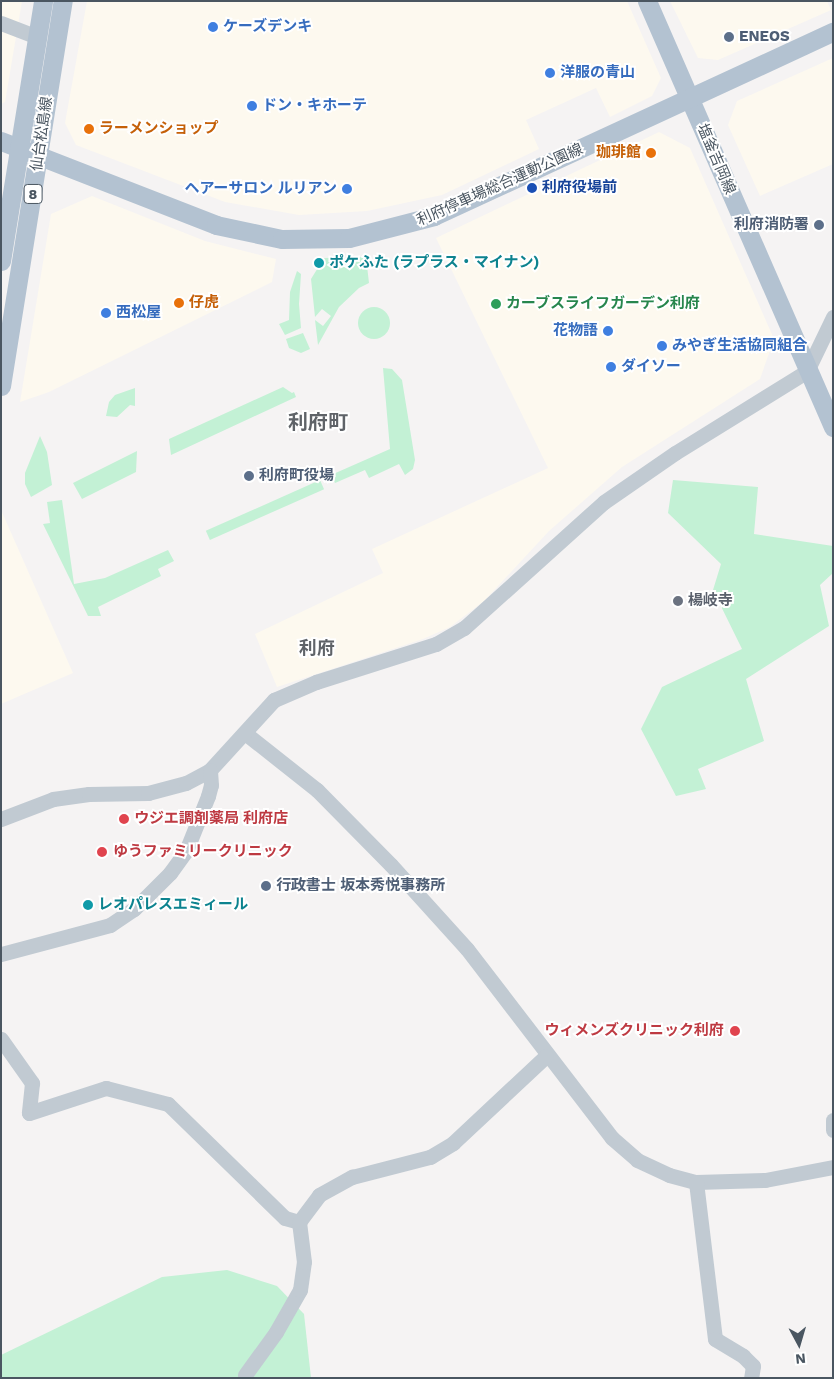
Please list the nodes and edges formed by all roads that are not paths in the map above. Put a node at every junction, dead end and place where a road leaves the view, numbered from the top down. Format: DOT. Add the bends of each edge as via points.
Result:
graph roads {
  1 [pos="43,1"];
  2 [pos="63,1"];
  3 [pos="647,1"];
  4 [pos="1,23"];
  5 [pos="833,32"];
  6 [pos="37,38"];
  7 [pos="690,98"];
  8 [pos="1,141"];
  9 [pos="29,153"];
  10 [pos="1,261"];
  11 [pos="833,317"];
  12 [pos="807,370"];
  13 [pos="1,386"];
  14 [pos="833,427"];
  15 [pos="245,733"];
  16 [pos="210,770"];
  17 [pos="1,820"];
  18 [pos="1,954"];
  19 [pos="1,1039"];
  20 [pos="546,1056"];
  21 [pos="833,1120"];
  22 [pos="833,1130"];
  23 [pos="833,1167"];
  24 [pos="696,1182"];
  25 [pos="299,1222"];
  26 [pos="245,1375"];
  27 [pos="751,1378"];
  1 -- 6 [label="main road, 仙台松島線 / 8"];
  2 -- 9 [label="main road, 仙台松島線 / 8"];
  3 -- 7 [label="main road, 塩釜吉岡線"];
  4 -- 6 [label="street"];
  5 -- 7 [label="main road, 利府停車場総合運動公園線"];
  6 -- 9 [label="main road, 仙台松島線 / 8"];
  7 -- 9 [label="main road, 利府停車場総合運動公園線" via="434,216 349,238 282,239 240,232"];
  7 -- 12 [label="main road, 塩釜吉岡線"];
  8 -- 9 [label="main road"];
  9 -- 10 [label="main road, 仙台松島線 / 8"];
  9 -- 13 [label="main road, 仙台松島線 / 8"];
  11 -- 12 [label="street"];
  12 -- 14 [label="main road, 塩釜吉岡線"];
  12 -- 15 [label="street" via="604,502 464,628 436,644 293,690 267,707"];
  15 -- 16 [label="street"];
  15 -- 20 [label="street" via="317,790 391,865 467,949"];
  16 -- 17 [label="street" via="167,789 53,799"];
  16 -- 18 [label="street" via="212,785 186,851 170,874 134,909 110,925"];
  19 -- 25 [label="street" via="32,1083 29,1113 106,1088 168,1104 285,1218"];
  20 -- 24 [label="street" via="612,1138 637,1160 669,1175"];
  20 -- 25 [label="street" via="452,1143 430,1157 352,1177 335,1185 319,1195"];
  21 -- 22 [label="street"];
  23 -- 24 [label="street" via="765,1180"];
  24 -- 27 [label="street" via="715,1338 753,1366"];
  25 -- 26 [label="street" via="304,1262 300,1290 276,1332"];
}
